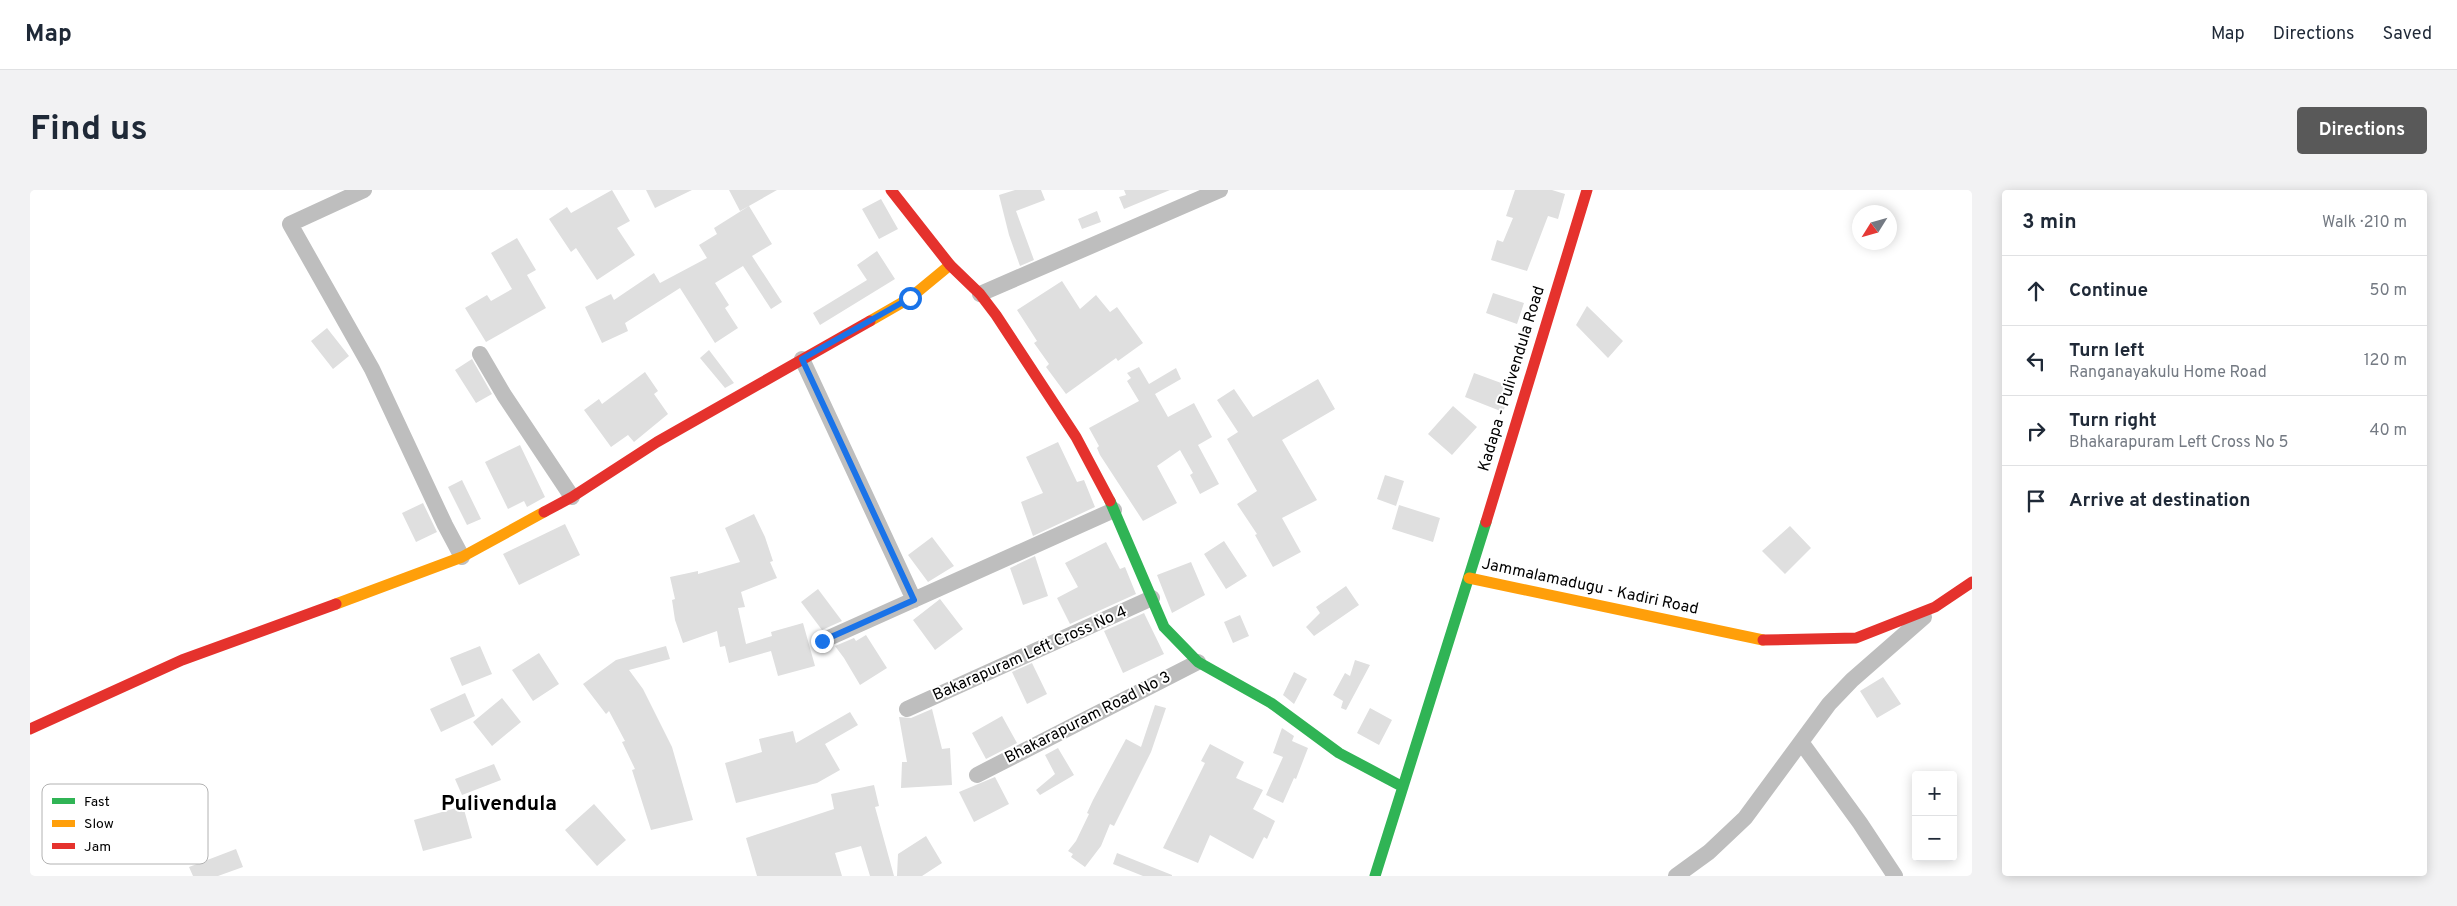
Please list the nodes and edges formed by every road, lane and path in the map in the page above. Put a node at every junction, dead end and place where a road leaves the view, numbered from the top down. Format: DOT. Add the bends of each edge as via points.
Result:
graph roads {
  1 [pos="364,190"];
  2 [pos="891,190"];
  3 [pos="1220,190"];
  4 [pos="1587,190"];
  5 [pos="950,265"];
  6 [pos="980,294"];
  7 [pos="480,354"];
  8 [pos="802,359"];
  9 [pos="572,497"];
  10 [pos="1114,510"];
  11 [pos="462,557"];
  12 [pos="1469,578"];
  13 [pos="1972,582"];
  14 [pos="1152,598"];
  15 [pos="914,600"];
  16 [pos="1935,607"];
  17 [pos="822,641"];
  18 [pos="1198,662"];
  19 [pos="907,709"];
  20 [pos="30,730"];
  21 [pos="1801,742"];
  22 [pos="977,775"];
  23 [pos="1403,787"];
  24 [pos="1375,876"];
  25 [pos="1676,876"];
  26 [pos="1895,876"];
  1 -- 11 [label="street" via="290,224 372,370"];
  2 -- 5 [label="street"];
  3 -- 6 [label="street"];
  4 -- 12 [label="street, Kadapa - Pulivendula Road"];
  5 -- 6 [label="street"];
  5 -- 8 [label="street" via="910,298"];
  6 -- 10 [label="street" via="1076,436"];
  7 -- 9 [label="street"];
  8 -- 9 [label="street" via="657,442"];
  8 -- 15 [label="street"];
  9 -- 11 [label="street"];
  10 -- 14 [label="street"];
  10 -- 15 [label="street"];
  11 -- 20 [label="street" via="182,660"];
  12 -- 16 [label="street, Jammalamadugu - Kadiri Road" via="1756,640 1856,638"];
  12 -- 23 [label="street, Jammalamadugu - Kadiri Road"];
  13 -- 16 [label="street, Jammalamadugu - Kadiri Road"];
  14 -- 18 [label="street" via="1164,627"];
  14 -- 19 [label="street, Bakarapuram Left Cross No 4"];
  15 -- 17 [label="street"];
  16 -- 21 [label="street" via="1852,680 1829,704"];
  18 -- 22 [label="street, Bhakarapuram Road No 3"];
  18 -- 23 [label="street" via="1271,703 1339,753"];
  21 -- 25 [label="street" via="1746,818 1709,852"];
  21 -- 26 [label="street"];
  23 -- 24 [label="street, Jammalamadugu - Kadiri Road"];
}
